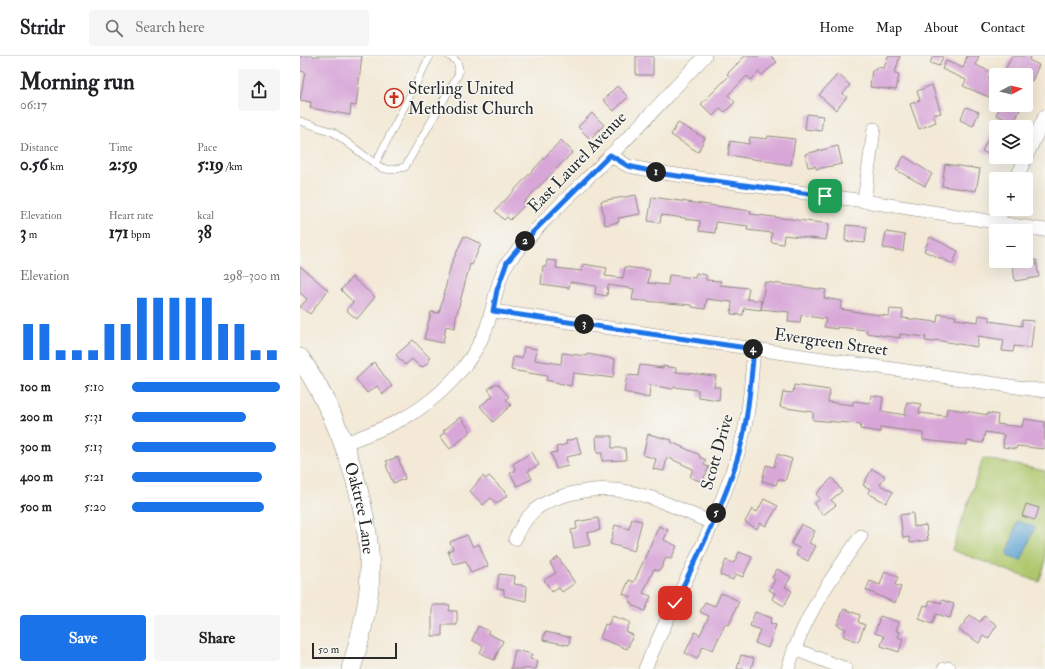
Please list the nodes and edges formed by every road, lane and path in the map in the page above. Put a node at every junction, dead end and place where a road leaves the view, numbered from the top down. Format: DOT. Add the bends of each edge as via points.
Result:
graph roads {
  1 [pos="430,56"];
  2 [pos="448,56"];
  3 [pos="705,56"];
  4 [pos="1045,116"];
  5 [pos="300,121"];
  6 [pos="874,129"];
  7 [pos="610,155"];
  8 [pos="375,164"];
  9 [pos="1019,172"];
  10 [pos="864,201"];
  11 [pos="1000,216"];
  12 [pos="997,222"];
  13 [pos="1045,230"];
  14 [pos="493,311"];
  15 [pos="754,349"];
  16 [pos="300,358"];
  17 [pos="1045,391"];
  18 [pos="343,444"];
  19 [pos="712,523"];
  20 [pos="861,536"];
  21 [pos="516,539"];
  22 [pos="794,649"];
  23 [pos="351,669"];
  24 [pos="645,669"];
  25 [pos="788,669"];
  26 [pos="846,669"];
  1 -- 8 [label="lane"];
  2 -- 8 [label="lane" via="457,61 458,75 405,167 386,170"];
  3 -- 7 [label="street, East Laurel Avenue"];
  4 -- 9 [label="street"];
  5 -- 8 [label="lane" via="333,132"];
  6 -- 10 [label="street"];
  7 -- 10 [label="street" via="628,166 663,174"];
  7 -- 14 [label="street, East Laurel Avenue" via="533,232 507,262"];
  10 -- 12 [label="street"];
  11 -- 12 [label="street"];
  12 -- 13 [label="street"];
  14 -- 15 [label="street, Evergreen Street"];
  14 -- 18 [label="street, East Laurel Avenue" via="480,344 460,373 405,418"];
  15 -- 17 [label="street, Evergreen Street"];
  15 -- 19 [label="street, Scott Drive" via="743,437 732,474"];
  16 -- 18 [label="street, Oaktree Lane" via="327,402"];
  18 -- 23 [label="street, Oaktree Lane" via="363,506 370,566 364,623"];
  19 -- 21 [label="street" via="655,499 630,491 608,488 585,490 560,497 536,508 523,522"];
  19 -- 24 [label="street, Scott Drive"];
  20 -- 22 [label="street" via="833,574 812,610"];
  22 -- 25 [label="street"];
  22 -- 26 [label="street"];
}
